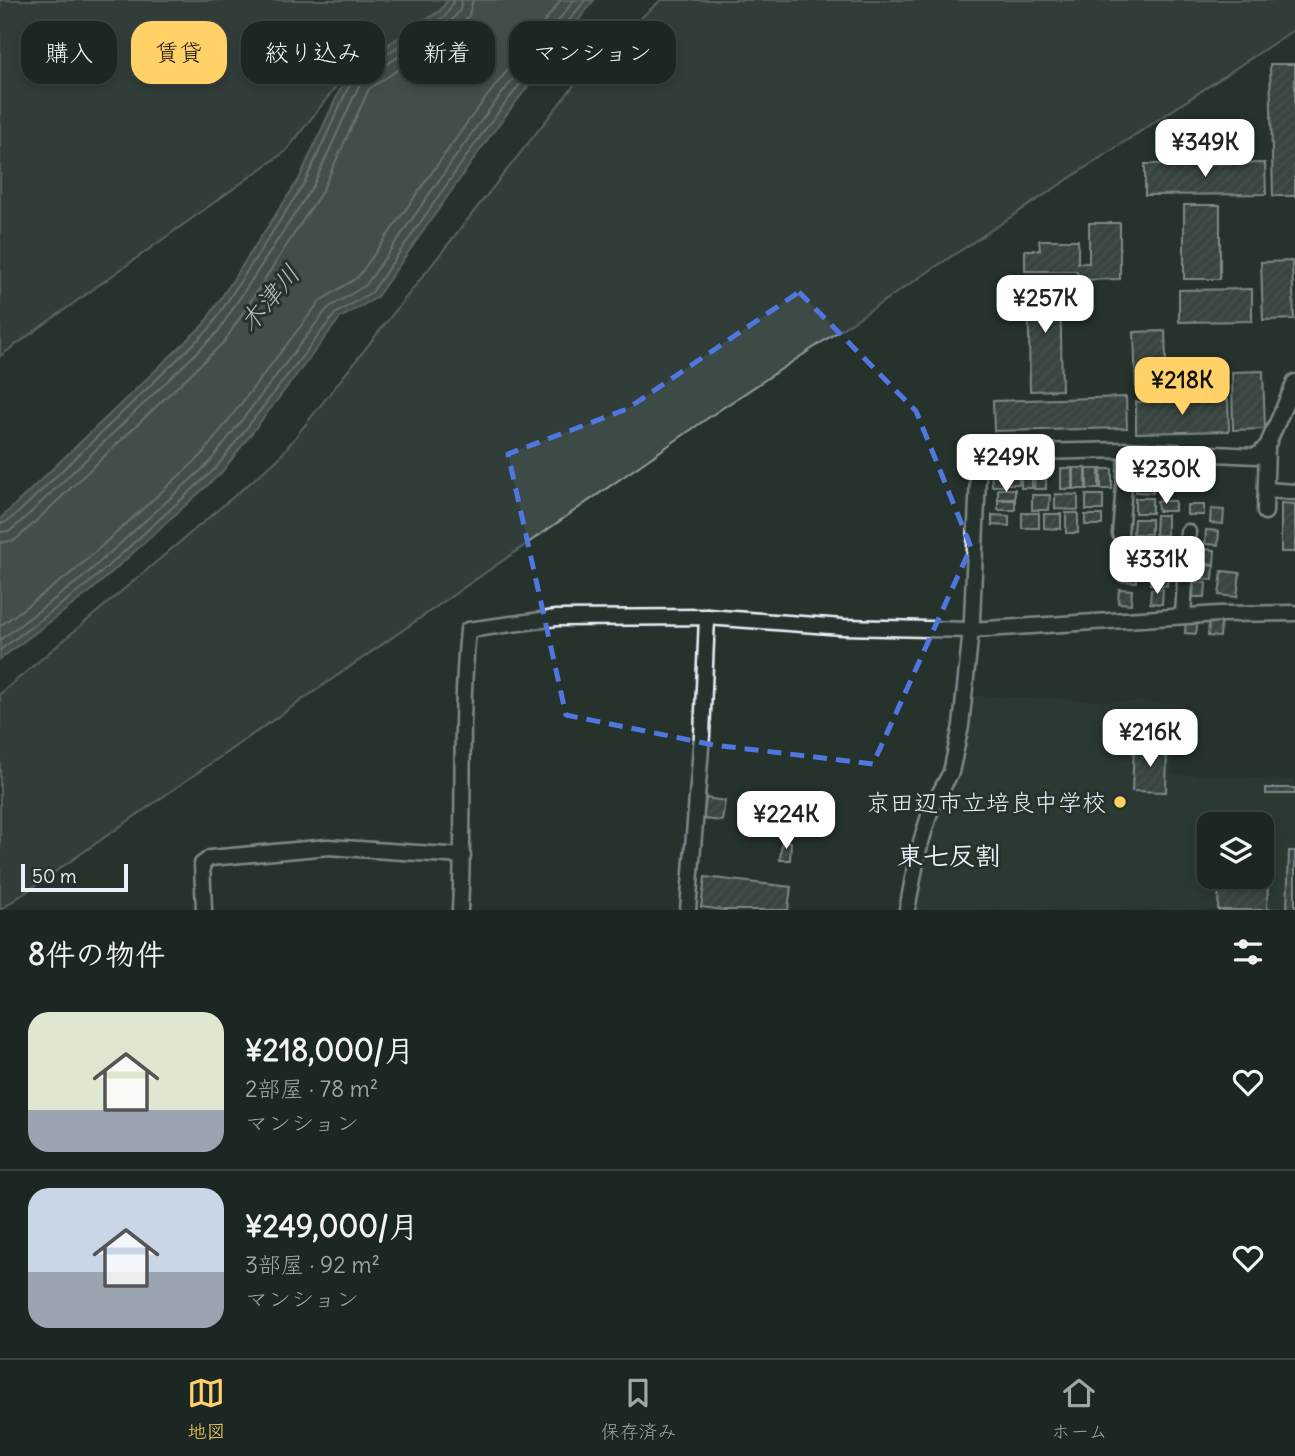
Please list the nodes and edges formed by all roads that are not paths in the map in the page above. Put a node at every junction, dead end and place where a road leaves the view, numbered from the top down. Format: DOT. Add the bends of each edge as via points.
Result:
graph roads {
  1 [pos="1295,382"];
  2 [pos="1267,446"];
  3 [pos="1127,450"];
  4 [pos="1266,491"];
  5 [pos="1295,492"];
  6 [pos="1265,512"];
  7 [pos="1188,532"];
  8 [pos="1120,534"];
  9 [pos="1295,613"];
  10 [pos="1183,616"];
  11 [pos="707,617"];
  12 [pos="970,630"];
  13 [pos="463,856"];
  14 [pos="204,910"];
  15 [pos="460,910"];
  16 [pos="688,910"];
  17 [pos="908,910"];
  1 -- 2 [label="street"];
  2 -- 3 [label="street" via="1256,456"];
  2 -- 4 [label="street"];
  3 -- 8 [label="street"];
  3 -- 12 [label="street" via="979,453"];
  4 -- 5 [label="street"];
  4 -- 6 [label="street"];
  7 -- 10 [label="street"];
  9 -- 10 [label="street"];
  10 -- 12 [label="street"];
  11 -- 12 [label="street"];
  11 -- 13 [label="street" via="556,618 468,630"];
  11 -- 16 [label="street"];
  12 -- 17 [label="street" via="961,726 951,772 918,852"];
  13 -- 14 [label="street" via="328,847 210,858 202,864"];
  13 -- 15 [label="street"];
}
